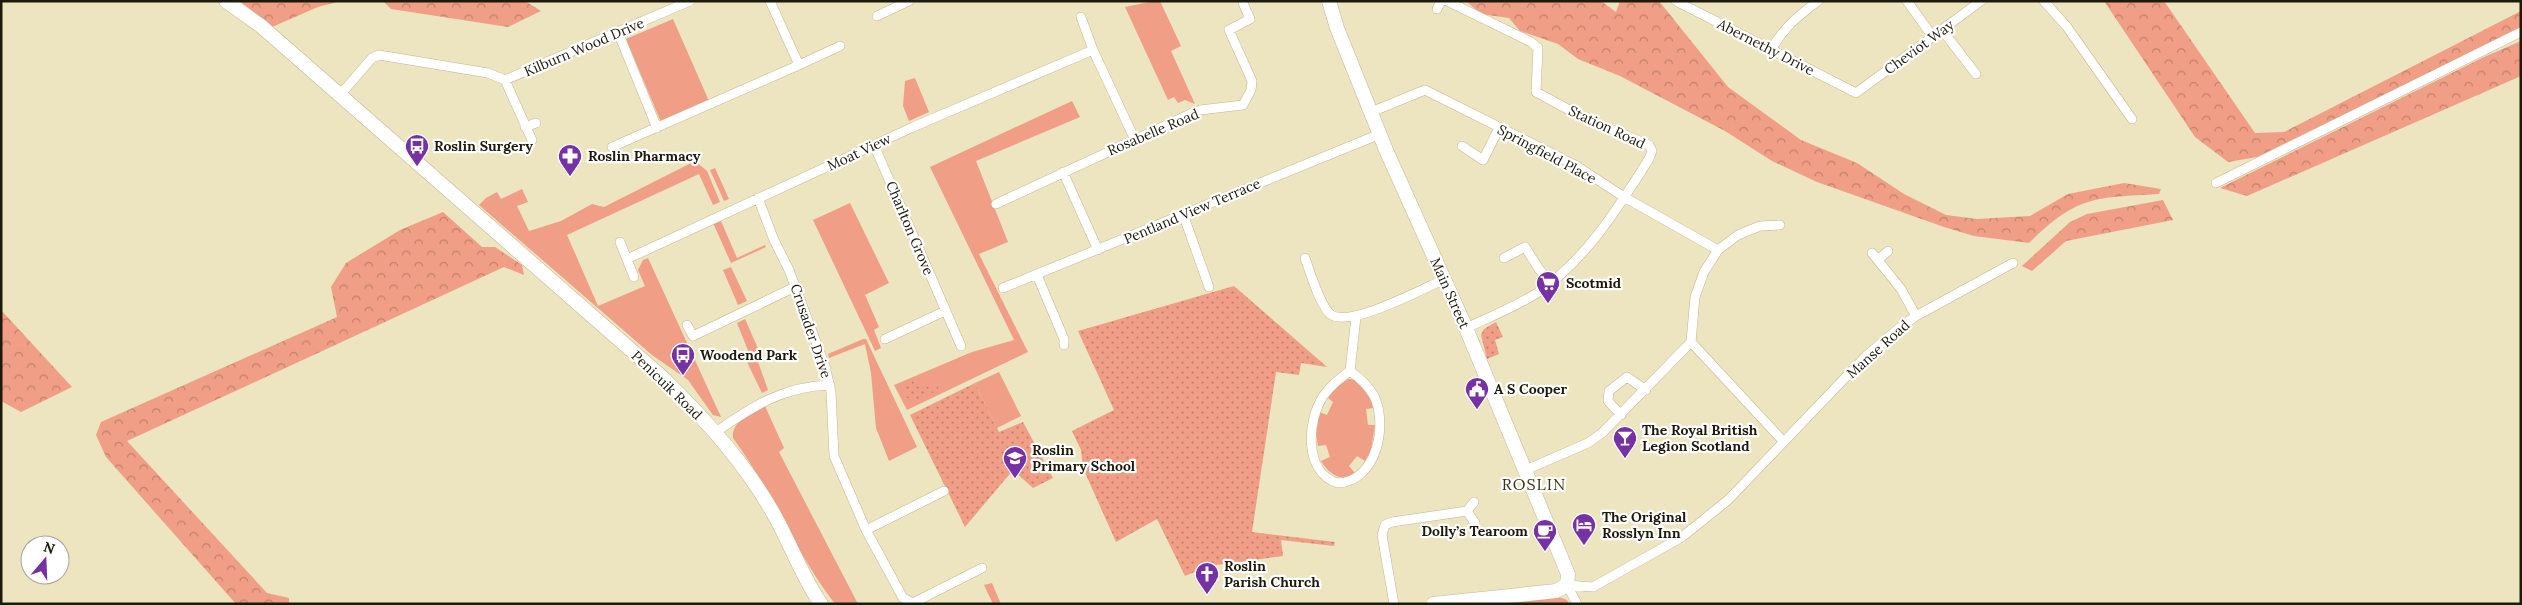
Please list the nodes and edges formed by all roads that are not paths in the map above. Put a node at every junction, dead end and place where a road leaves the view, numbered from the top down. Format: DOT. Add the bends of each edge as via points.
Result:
graph roads {
  1 [pos="226,1"];
  2 [pos="690,1"];
  3 [pos="770,1"];
  4 [pos="909,1"];
  5 [pos="1329,1"];
  6 [pos="1447,1"];
  7 [pos="1676,1"];
  8 [pos="1818,1"];
  9 [pos="1907,1"];
  10 [pos="1981,1"];
  11 [pos="2044,1"];
  12 [pos="1243,3"];
  13 [pos="877,16"];
  14 [pos="1081,17"];
  15 [pos="1942,30"];
  16 [pos="618,32"];
  17 [pos="2521,32"];
  18 [pos="1932,37"];
  19 [pos="840,46"];
  20 [pos="1093,50"];
  21 [pos="1771,50"];
  22 [pos="799,65"];
  23 [pos="1976,74"];
  24 [pos="505,80"];
  25 [pos="1856,93"];
  26 [pos="340,95"];
  27 [pos="1371,112"];
  28 [pos="2132,119"];
  29 [pos="536,124"];
  30 [pos="526,127"];
  31 [pos="657,128"];
  32 [pos="1499,128"];
  33 [pos="1380,134"];
  34 [pos="532,140"];
  35 [pos="1135,140"];
  36 [pos="874,145"];
  37 [pos="1462,146"];
  38 [pos="612,147"];
  39 [pos="1063,172"];
  40 [pos="2216,183"];
  41 [pos="1624,197"];
  42 [pos="758,198"];
  43 [pos="996,204"];
  44 [pos="1183,214"];
  45 [pos="1780,225"];
  46 [pos="620,242"];
  47 [pos="1098,250"];
  48 [pos="1718,250"];
  49 [pos="1888,251"];
  50 [pos="1305,258"];
  51 [pos="1504,258"];
  52 [pos="627,259"];
  53 [pos="2014,263"];
  54 [pos="1037,275"];
  55 [pos="634,277"];
  56 [pos="1443,280"];
  57 [pos="1551,283"];
  58 [pos="795,287"];
  59 [pos="1209,287"];
  60 [pos="1003,288"];
  61 [pos="945,311"];
  62 [pos="1916,316"];
  63 [pos="1356,317"];
  64 [pos="687,324"];
  65 [pos="1466,328"];
  66 [pos="888,335"];
  67 [pos="1691,342"];
  68 [pos="1064,345"];
  69 [pos="961,346"];
  70 [pos="1350,371"];
  71 [pos="830,385"];
  72 [pos="1646,390"];
  73 [pos="1621,415"];
  74 [pos="716,432"];
  75 [pos="1783,441"];
  76 [pos="1524,471"];
  77 [pos="944,491"];
  78 [pos="1475,523"];
  79 [pos="866,530"];
  80 [pos="982,568"];
  81 [pos="1567,585"];
  82 [pos="822,604"];
  83 [pos="1394,604"];
  84 [pos="1433,604"];
  85 [pos="1577,604"];
  1 -- 26 [label="main road, Penicuik Road" via="261,26"];
  2 -- 16 [label="street, Kilburn Wood Drive"];
  3 -- 22 [label="street"];
  4 -- 13 [label="street"];
  5 -- 27 [label="main road, Main Street"];
  6 -- 41 [label="street, Station Road" via="1538,48 1536,92 1584,118 1648,145 1652,151 1649,160"];
  7 -- 21 [label="street, Abernethy Drive"];
  8 -- 21 [label="street" via="1795,18"];
  9 -- 18 [label="street"];
  10 -- 15 [label="street, Cheviot Way"];
  11 -- 28 [label="street"];
  12 -- 35 [label="street, Rosabelle Road" via="1250,19 1229,30 1252,81 1248,99 1243,105 1200,110"];
  14 -- 20 [label="street"];
  15 -- 18 [label="street, Cheviot Way"];
  15 -- 23 [label="street"];
  16 -- 24 [label="street, Kilburn Wood Drive"];
  16 -- 31 [label="street"];
  17 -- 40 [label="street"];
  18 -- 25 [label="street, Cheviot Way"];
  19 -- 22 [label="street"];
  20 -- 35 [label="street"];
  20 -- 36 [label="street, Moat View"];
  21 -- 25 [label="street, Abernethy Drive"];
  22 -- 31 [label="street"];
  24 -- 26 [label="street" via="488,73 380,55 372,58"];
  24 -- 30 [label="street"];
  26 -- 74 [label="main road, Penicuik Road" via="663,378"];
  27 -- 32 [label="street, Springfield Place" via="1425,90"];
  27 -- 33 [label="main road, Main Street"];
  29 -- 30 [label="street"];
  30 -- 34 [label="street"];
  31 -- 38 [label="street"];
  32 -- 37 [label="street" via="1482,160 1474,159"];
  32 -- 41 [label="street, Springfield Place" via="1575,165"];
  33 -- 44 [label="street, Pentland View Terrace"];
  33 -- 56 [label="main road, Main Street"];
  35 -- 39 [label="street, Rosabelle Road"];
  36 -- 42 [label="street, Moat View"];
  36 -- 61 [label="street, Charlton Grove"];
  39 -- 43 [label="street, Rosabelle Road" via="1008,193"];
  39 -- 47 [label="street"];
  41 -- 48 [label="street, Springfield Place"];
  41 -- 57 [label="street, Station Road" via="1596,238"];
  42 -- 52 [label="street, Moat View"];
  42 -- 58 [label="street, Crusader Drive"];
  44 -- 47 [label="street, Pentland View Terrace"];
  44 -- 59 [label="street"];
  45 -- 48 [label="street" via="1760,226 1738,235"];
  46 -- 52 [label="street"];
  47 -- 54 [label="street, Pentland View Terrace"];
  48 -- 67 [label="street" via="1704,272 1695,297"];
  49 -- 62 [label="street" via="1875,257 1901,289"];
  50 -- 63 [label="street" via="1326,310 1338,318"];
  51 -- 57 [label="street" via="1525,248"];
  52 -- 55 [label="street"];
  53 -- 62 [label="street, Manse Road"];
  54 -- 60 [label="street, Pentland View Terrace"];
  54 -- 68 [label="street"];
  56 -- 63 [label="street"];
  56 -- 65 [label="main road, Main Street"];
  57 -- 65 [label="street, Station Road" via="1516,305"];
  58 -- 64 [label="street" via="693,336"];
  58 -- 71 [label="street, Crusader Drive"];
  61 -- 66 [label="street"];
  61 -- 69 [label="street, Charlton Grove"];
  62 -- 75 [label="street, Manse Road" via="1866,356"];
  63 -- 70 [label="street"];
  65 -- 76 [label="main road, Main Street"];
  67 -- 72 [label="street"];
  67 -- 75 [label="street"];
  70 -- 70 [label="street" via="1361,379 1374,397 1380,425 1369,463 1354,478 1338,483 1326,476 1315,462 1312,423 1323,396"];
  71 -- 74 [label="street" via="795,389 767,398"];
  71 -- 79 [label="street, Crusader Drive" via="834,456"];
  72 -- 73 [label="street"];
  72 -- 73 [label="street" via="1627,377 1609,391 1608,401"];
  73 -- 76 [label="street" via="1588,443"];
  74 -- 82 [label="main road, Penicuik Road" via="776,519"];
  75 -- 81 [label="street, Manse Road" via="1728,500 1682,537 1593,587"];
  76 -- 81 [label="main road, Main Street" via="1568,574"];
  77 -- 79 [label="street"];
  78 -- 83 [label="street" via="1470,505 1385,525 1382,535"];
  79 -- 80 [label="street, Crusader Drive" via="908,602"];
  81 -- 84 [label="main road" via="1556,591"];
  81 -- 85 [label="street"];
}
